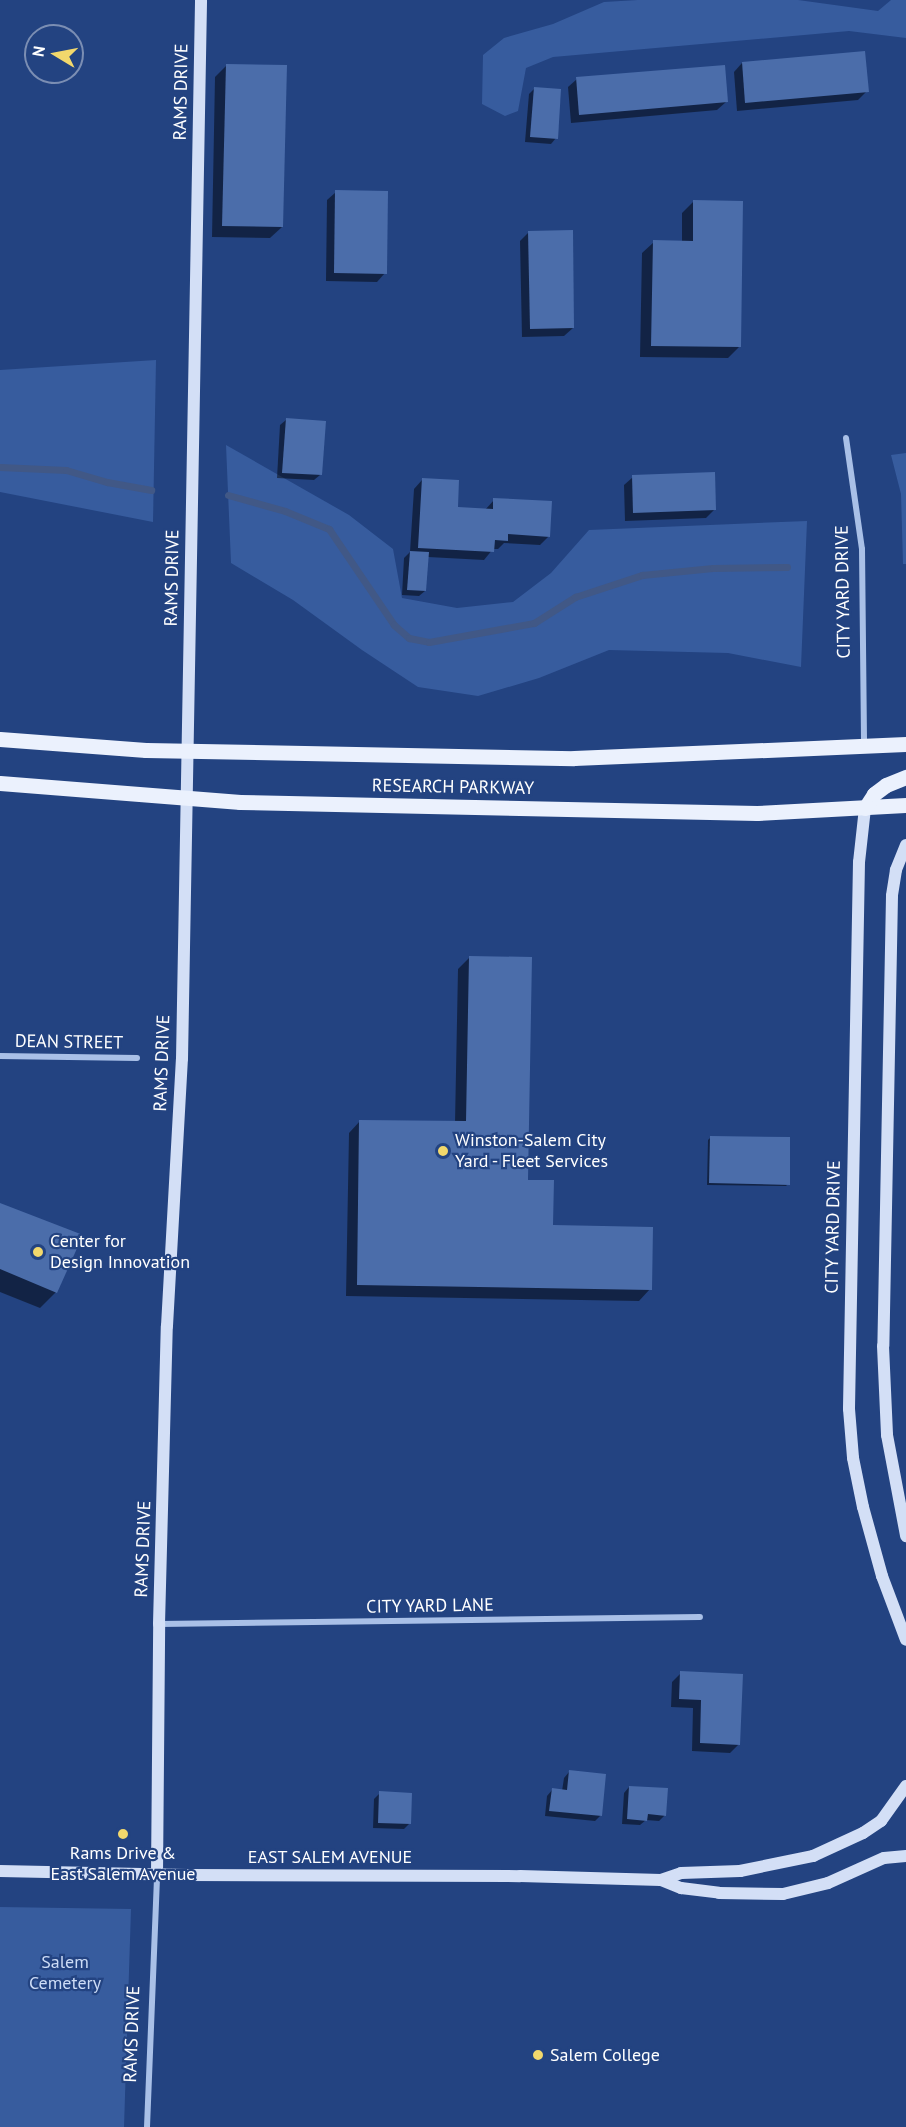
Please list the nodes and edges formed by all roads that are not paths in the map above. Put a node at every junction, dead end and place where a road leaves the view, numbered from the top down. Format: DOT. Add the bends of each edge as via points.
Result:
graph roads {
  1 [pos="201,0"];
  2 [pos="846,438"];
  3 [pos="0,739"];
  4 [pos="906,744"];
  5 [pos="864,747"];
  6 [pos="187,750"];
  7 [pos="906,777"];
  8 [pos="0,783"];
  9 [pos="186,798"];
  10 [pos="906,805"];
  11 [pos="865,808"];
  12 [pos="906,845"];
  13 [pos="0,1056"];
  14 [pos="137,1058"];
  15 [pos="906,1536"];
  16 [pos="700,1617"];
  17 [pos="159,1624"];
  18 [pos="906,1640"];
  19 [pos="906,1786"];
  20 [pos="906,1856"];
  21 [pos="0,1871"];
  22 [pos="157,1874"];
  23 [pos="661,1880"];
  24 [pos="147,2127"];
  1 -- 6 [label="main road, RAMS DRIVE"];
  2 -- 5 [label="street, CITY YARD DRIVE" via="862,549"];
  3 -- 6 [label="main road, RESEARCH PARKWAY"];
  4 -- 5 [label="main road, RESEARCH PARKWAY"];
  5 -- 6 [label="main road, RESEARCH PARKWAY" via="574,758"];
  6 -- 9 [label="main road, RAMS DRIVE"];
  7 -- 11 [label="main road" via="874,794"];
  8 -- 9 [label="main road, RESEARCH PARKWAY"];
  9 -- 11 [label="main road, RESEARCH PARKWAY" via="757,813"];
  9 -- 17 [label="main road, RAMS DRIVE" via="182,1059 167,1326"];
  10 -- 11 [label="main road, RESEARCH PARKWAY"];
  11 -- 18 [label="main road, CITY YARD DRIVE" via="859,862 849,1409 863,1507 882,1576"];
  12 -- 15 [label="main road" via="896,870 892,896 883,1346 887,1435"];
  13 -- 14 [label="street, DEAN STREET"];
  16 -- 17 [label="street, CITY YARD LANE"];
  17 -- 22 [label="main road, RAMS DRIVE"];
  19 -- 23 [label="main road, EAST SALEM AVENUE" via="880,1821 813,1856 740,1871 681,1873"];
  20 -- 23 [label="main road, EAST SALEM AVENUE" via="884,1858 828,1883 783,1894 719,1893 681,1888"];
  21 -- 22 [label="main road, EAST SALEM AVENUE"];
  22 -- 23 [label="main road, EAST SALEM AVENUE"];
  22 -- 24 [label="street, RAMS DRIVE"];
}
